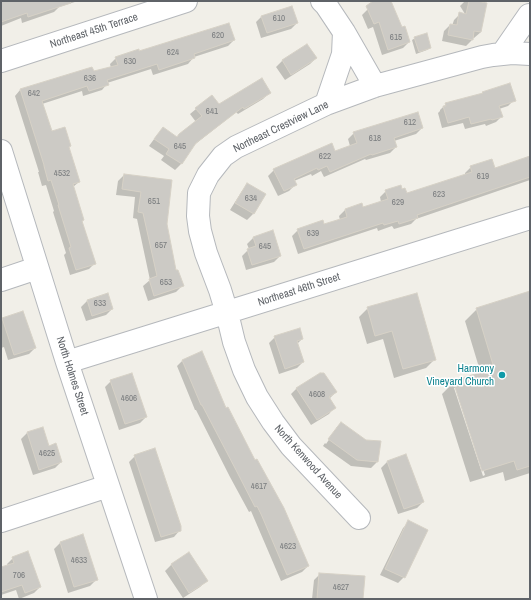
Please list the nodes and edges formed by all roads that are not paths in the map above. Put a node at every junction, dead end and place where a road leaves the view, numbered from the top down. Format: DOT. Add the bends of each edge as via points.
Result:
graph roads {
  1 [pos="186,1"];
  2 [pos="322,1"];
  3 [pos="527,11"];
  4 [pos="344,32"];
  5 [pos="502,54"];
  6 [pos="530,54"];
  7 [pos="1,61"];
  8 [pos="375,86"];
  9 [pos="326,104"];
  10 [pos="1,151"];
  11 [pos="530,218"];
  12 [pos="37,268"];
  13 [pos="1,280"];
  14 [pos="227,313"];
  15 [pos="67,362"];
  16 [pos="108,486"];
  17 [pos="359,518"];
  18 [pos="1,521"];
  19 [pos="146,599"];
  1 -- 7 [label="street, Northeast 45th Terrace"];
  2 -- 4 [label="street"];
  3 -- 5 [label="street"];
  4 -- 8 [label="street"];
  4 -- 9 [label="street" via="343,54"];
  5 -- 6 [label="street, Northeast Crestview Lane"];
  5 -- 8 [label="street, Northeast Crestview Lane"];
  8 -- 9 [label="street, Northeast Crestview Lane"];
  9 -- 14 [label="street, Northeast Crestview Lane" via="236,146 223,156 208,175 199,193 200,231"];
  10 -- 12 [label="street, North Holmes Street"];
  11 -- 14 [label="street, Northeast 46th Street"];
  12 -- 13 [label="street"];
  12 -- 15 [label="street, North Holmes Street"];
  14 -- 15 [label="street, Northeast 46th Street"];
  14 -- 17 [label="street, North Kenwood Avenue" via="244,370 273,422 291,446"];
  15 -- 16 [label="street, North Holmes Street"];
  16 -- 18 [label="street"];
  16 -- 19 [label="street, North Holmes Street"];
}
